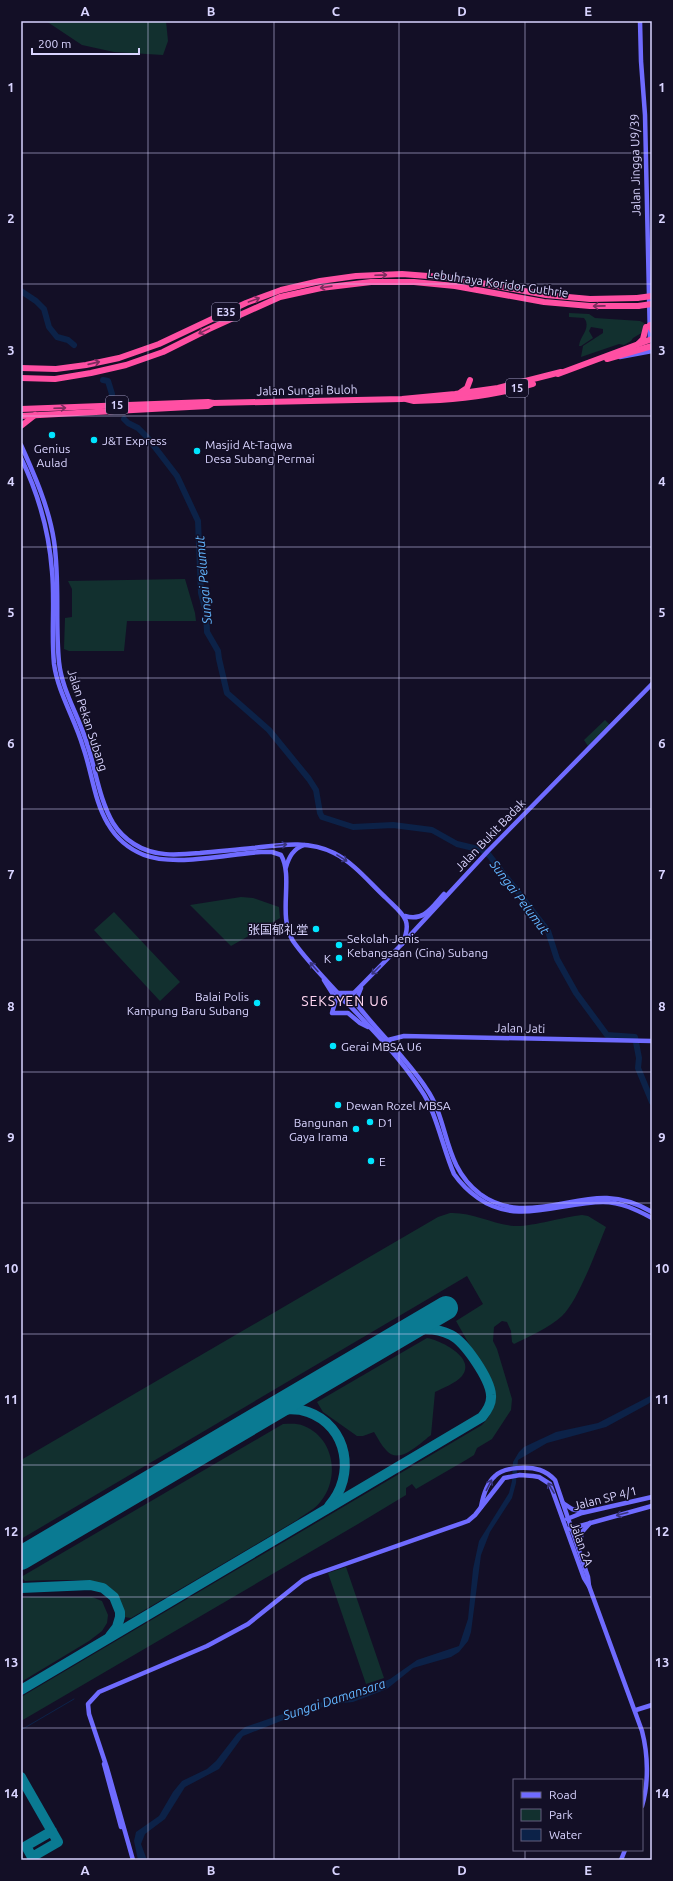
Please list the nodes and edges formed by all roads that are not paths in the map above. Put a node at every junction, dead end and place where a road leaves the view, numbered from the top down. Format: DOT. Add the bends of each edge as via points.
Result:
graph roads {
  1 [pos="640,21"];
  2 [pos="652,296"];
  3 [pos="650,306"];
  4 [pos="649,327"];
  5 [pos="650,342"];
  6 [pos="637,345"];
  7 [pos="652,351"];
  8 [pos="610,358"];
  9 [pos="579,366"];
  10 [pos="21,368"];
  11 [pos="561,372"];
  12 [pos="21,378"];
  13 [pos="485,390"];
  14 [pos="455,394"];
  15 [pos="402,399"];
  16 [pos="213,403"];
  17 [pos="22,409"];
  18 [pos="35,415"];
  19 [pos="21,416"];
  20 [pos="21,426"];
  21 [pos="21,445"];
  22 [pos="21,458"];
  23 [pos="652,684"];
  24 [pos="306,845"];
  25 [pos="285,869"];
  26 [pos="450,890"];
  27 [pos="405,916"];
  28 [pos="402,944"];
  29 [pos="323,978"];
  30 [pos="364,982"];
  31 [pos="337,992"];
  32 [pos="354,993"];
  33 [pos="345,1002"];
  34 [pos="371,1029"];
  35 [pos="399,1036"];
  36 [pos="388,1040"];
  37 [pos="652,1041"];
  38 [pos="393,1046"];
  39 [pos="652,1212"];
  40 [pos="652,1218"];
  41 [pos="652,1497"];
  42 [pos="563,1503"];
  43 [pos="652,1506"];
  44 [pos="480,1508"];
  45 [pos="590,1512"];
  46 [pos="582,1513"];
  47 [pos="568,1518"];
  48 [pos="563,1520"];
  49 [pos="591,1522"];
  50 [pos="585,1524"];
  51 [pos="569,1529"];
  52 [pos="578,1548"];
  53 [pos="589,1586"];
  54 [pos="652,1704"];
  55 [pos="636,1710"];
  56 [pos="102,1755"];
  57 [pos="643,1799"];
  58 [pos="626,1851"];
  59 [pos="130,1860"];
  60 [pos="133,1860"];
  61 [pos="621,1860"];
  1 -- 3 [label="main road, Jalan Jingga U9/39"];
  10 -- 2 [label="highway, Lebuhraya Koridor Guthrie / E35, one-way, bridge" via="56,369 119,358 159,344 246,303 281,290 356,276 402,274 454,278 546,295 590,299"];
  3 -- 4 [label="main road, Jalan Jingga U9/39"];
  3 -- 12 [label="highway, Lebuhraya Koridor Guthrie / E35, one-way, bridge" via="590,306 544,302 455,286 414,282 371,282 321,288 280,297 163,352 126,365 55,379"];
  4 -- 5 [label="main road, Jalan Jingga U9/39"];
  4 -- 6 [label="highway"];
  5 -- 6 [label="highway, Jalan Sungai Buloh / 15"];
  5 -- 8 [label="highway, Jalan Sungai Buloh / 15" via="631,353"];
  6 -- 9 [label="highway, Jalan Sungai Buloh / 15"];
  7 -- 8 [label="main road"];
  8 -- 9 [label="highway, Jalan Sungai Buloh / 15"];
  9 -- 11 [label="highway, Jalan Sungai Buloh / 15"];
  11 -- 13 [label="highway, Jalan Sungai Buloh / 15"];
  11 -- 15 [label="highway, Jalan Sungai Buloh / 15" via="551,378 511,390 470,398 414,401"];
  13 -- 14 [label="highway, Jalan Sungai Buloh / 15"];
  13 -- 14 [label="highway" via="475,387 470,380 467,388"];
  14 -- 15 [label="highway, Jalan Sungai Buloh / 15"];
  15 -- 16 [label="highway, Jalan Sungai Buloh / 15"];
  17 -- 16 [label="highway, Jalan Sungai Buloh / 15, one-way"];
  16 -- 18 [label="highway, Jalan Sungai Buloh / 15" via="208,406"];
  18 -- 19 [label="highway, Jalan Sungai Buloh / 15"];
  18 -- 20 [label="highway"];
  21 -- 24 [label="main road, Jalan Pekan Subang, one-way" via="38,482 54,540 58,575 58,649 61,675 87,743 103,802 113,824 133,844 160,854 183,855 292,844"];
  22 -- 25 [label="main road, Jalan Pekan Subang" via="33,483 48,540 52,570 57,677 83,746 98,801 109,826 128,846 155,858 192,859 272,852 281,855"];
  23 -- 26 [label="main road, Jalan Bukit Badak"];
  24 -- 25 [label="main road, Jalan Pekan Subang" via="291,854"];
  24 -- 27 [label="main road, Jalan Pekan Subang, one-way" via="322,848 344,859"];
  29 -- 25 [label="main road, Jalan Pekan Subang, one-way" via="292,940 288,930"];
  26 -- 27 [label="main road" via="422,917 415,919"];
  26 -- 28 [label="main road, Jalan Bukit Badak"];
  27 -- 28 [label="main road" via="408,929"];
  28 -- 30 [label="main road, Jalan Bukit Badak, one-way"];
  29 -- 31 [label="main road, Jalan Pekan Subang"];
  29 -- 34 [label="main road" via="336,999 332,1013 348,1013"];
  30 -- 32 [label="main road, Jalan Bukit Badak"];
  30 -- 36 [label="main road" via="356,1002"];
  31 -- 32 [label="main road"];
  31 -- 33 [label="main road, Jalan Pekan Subang"];
  32 -- 33 [label="main road, Jalan Bukit Badak"];
  33 -- 34 [label="main road, Jalan Pekan Subang"];
  34 -- 40 [label="main road, Jalan Pekan Subang" via="393,1052 422,1090 454,1174 460,1184 482,1201 498,1208 530,1213 603,1202 619,1204"];
  35 -- 36 [label="main road, Jalan Jati"];
  35 -- 37 [label="main road, Jalan Jati"];
  35 -- 38 [label="main road"];
  36 -- 38 [label="main road"];
  38 -- 39 [label="main road" via="427,1089 458,1171 485,1198 500,1205 530,1208 582,1199 621,1199"];
  41 -- 45 [label="main road, Jalan SP 4/1"];
  44 -- 42 [label="main road, Jalan 2A, one-way" via="496,1474 521,1469 540,1470 550,1475 555,1480"];
  42 -- 45 [label="main road" via="577,1511"];
  42 -- 47 [label="main road, Jalan 2A"];
  43 -- 49 [label="main road, Jalan SP 4/1, one-way"];
  48 -- 44 [label="main road, Jalan 2A, one-way" via="550,1484 539,1477 520,1475 500,1481"];
  44 -- 56 [label="main road" via="468,1521 311,1576 248,1624 212,1643 99,1692 90,1700 88,1708"];
  45 -- 46 [label="main road, Jalan SP 4/1"];
  46 -- 47 [label="main road, Jalan SP 4/1"];
  46 -- 50 [label="main road" via="580,1520"];
  47 -- 48 [label="main road, Jalan SP 4/1"];
  47 -- 51 [label="main road, Jalan 2A"];
  48 -- 51 [label="main road, Jalan 2A"];
  49 -- 50 [label="main road, Jalan SP 4/1"];
  49 -- 52 [label="main road" via="582,1532"];
  50 -- 51 [label="main road, Jalan SP 4/1"];
  51 -- 52 [label="main road"];
  51 -- 53 [label="main road, Jalan 2A" via="584,1578"];
  52 -- 53 [label="main road"];
  53 -- 55 [label="main road"];
  54 -- 55 [label="main road"];
  55 -- 57 [label="main road" via="646,1745"];
  56 -- 59 [label="main road"];
  56 -- 60 [label="main road"];
  58 -- 61 [label="main road"];
}
